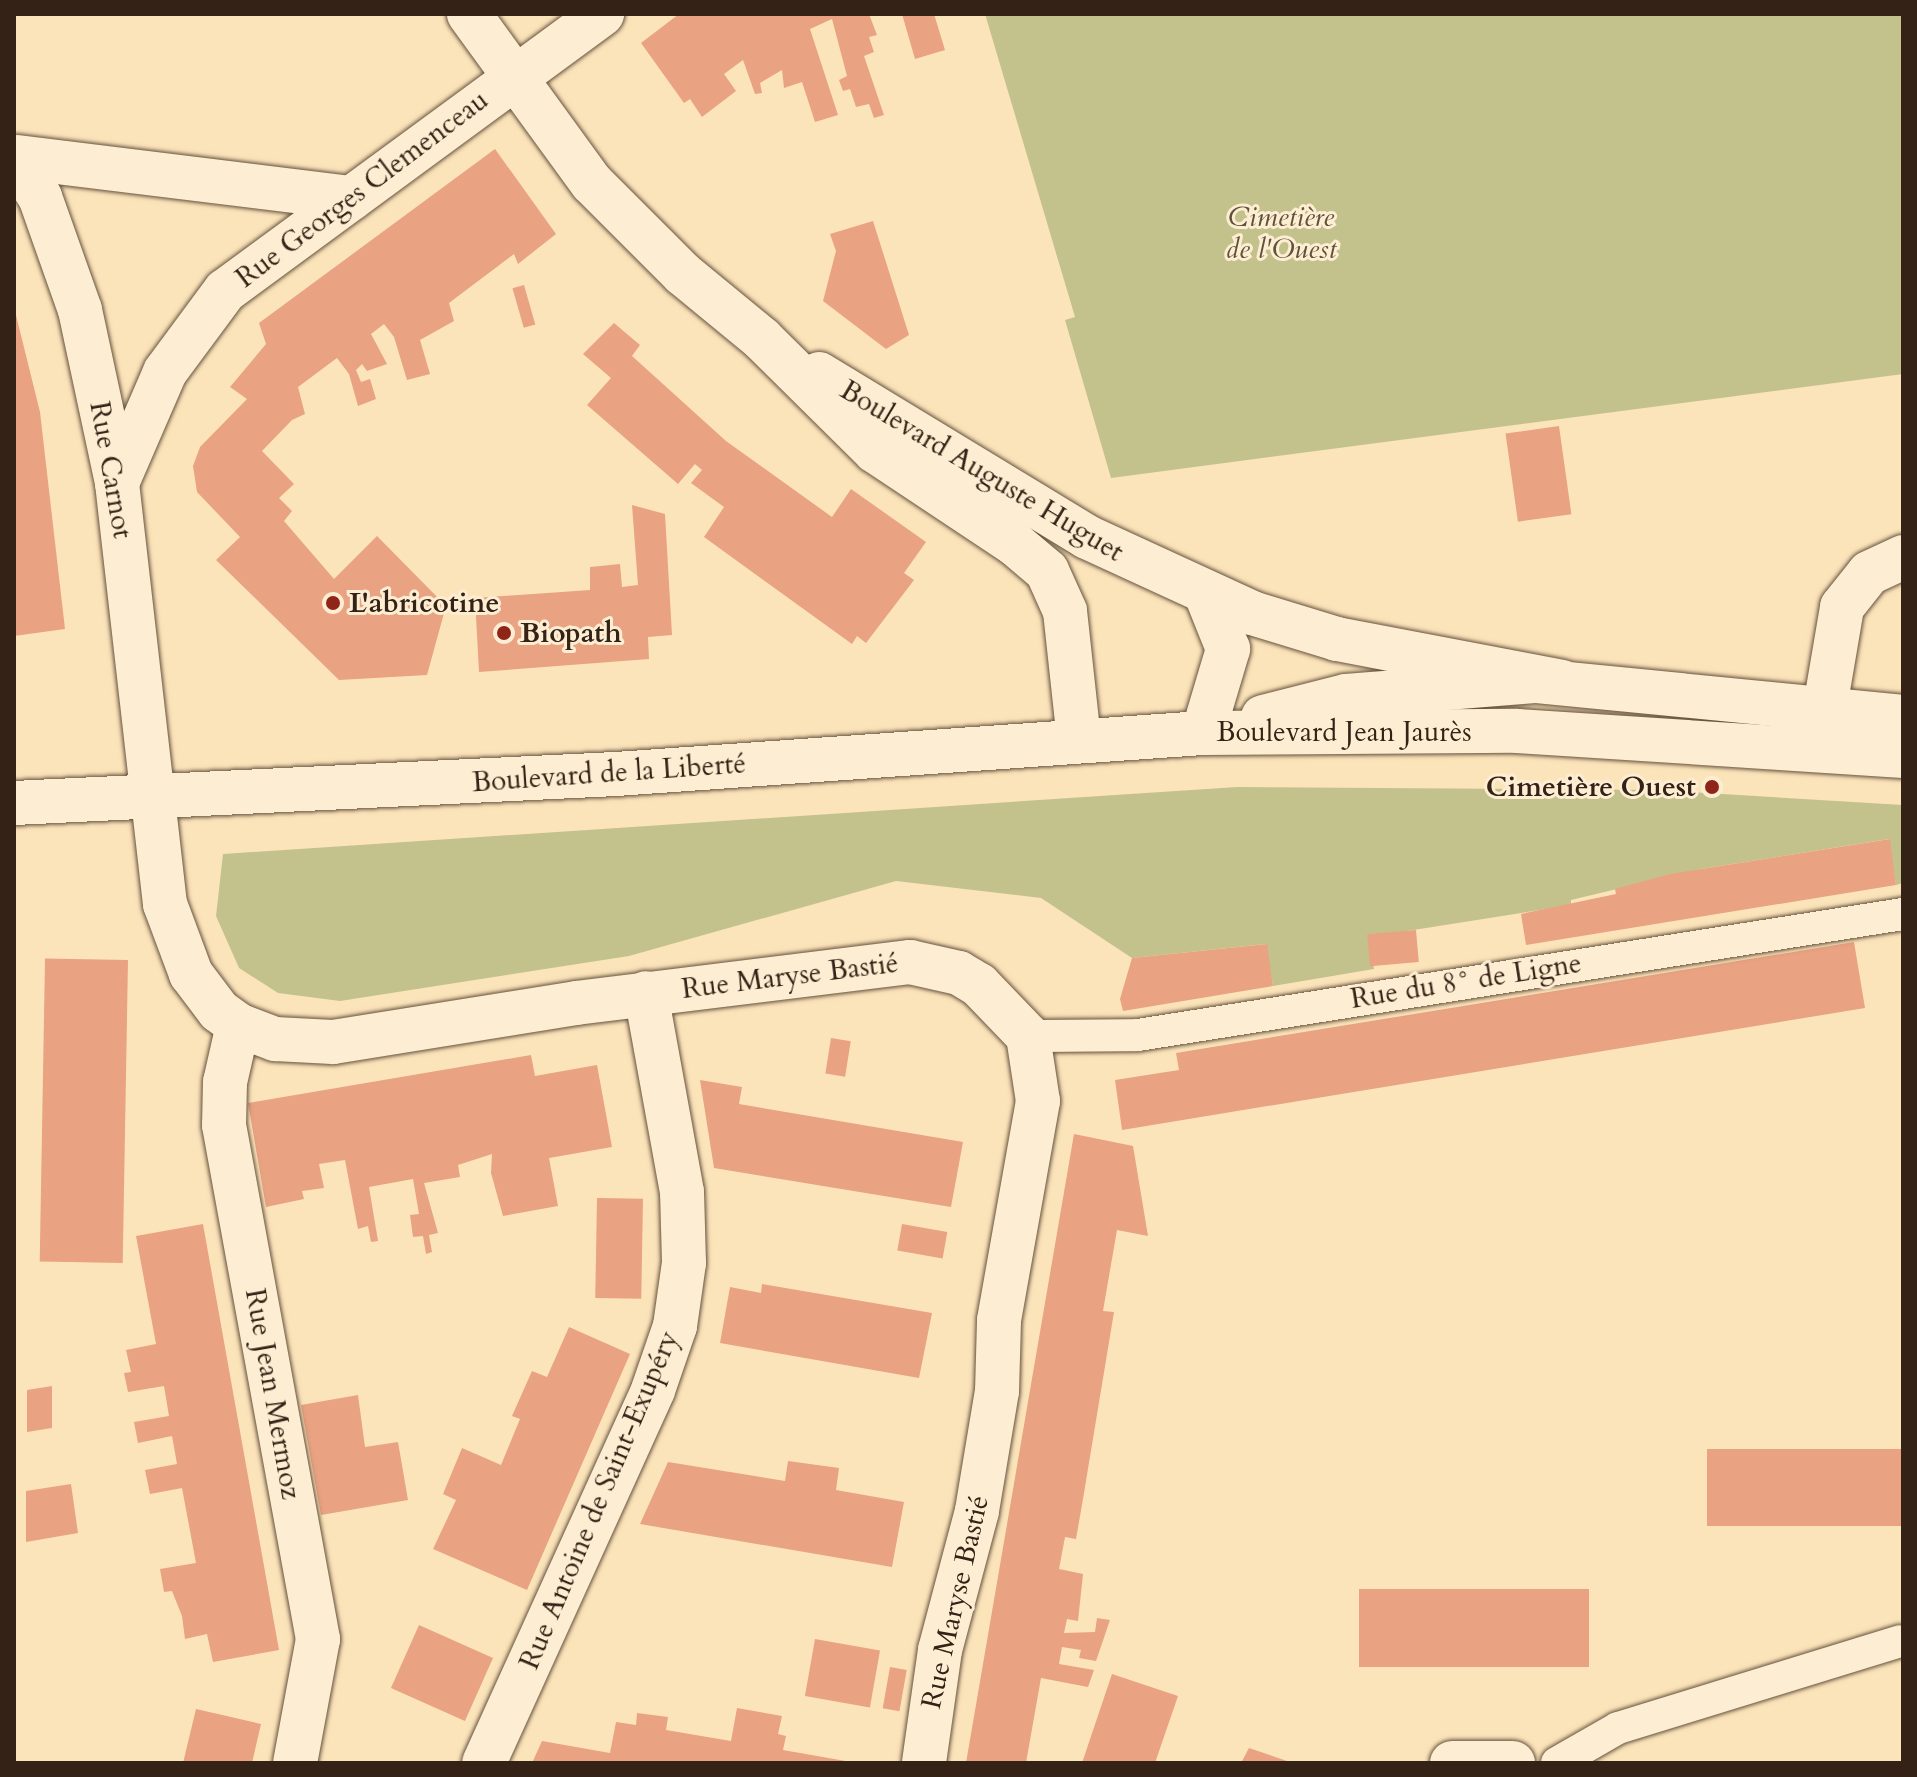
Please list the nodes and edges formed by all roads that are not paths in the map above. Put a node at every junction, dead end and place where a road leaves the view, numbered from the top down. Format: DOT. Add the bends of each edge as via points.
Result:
graph roads {
  1 [pos="469,14"];
  2 [pos="602,14"];
  3 [pos="512,78"];
  4 [pos="15,157"];
  5 [pos="352,198"];
  6 [pos="762,339"];
  7 [pos="117,483"];
  8 [pos="1903,557"];
  9 [pos="1206,594"];
  10 [pos="1562,682"];
  11 [pos="1823,707"];
  12 [pos="1903,717"];
  13 [pos="1203,733"];
  14 [pos="1079,739"];
  15 [pos="1817,750"];
  16 [pos="1903,756"];
  17 [pos="155,797"];
  18 [pos="14,803"];
  19 [pos="1903,914"];
  20 [pos="646,993"];
  21 [pos="238,1025"];
  22 [pos="1028,1036"];
  23 [pos="1900,1641"];
  24 [pos="295,1763"];
  25 [pos="484,1763"];
  26 [pos="924,1763"];
  27 [pos="1452,1763"];
  28 [pos="1513,1763"];
  29 [pos="1557,1763"];
  1 -- 3 [label="street, Boulevard Auguste Huguet"];
  2 -- 3 [label="street, Rue Georges Clemenceau"];
  3 -- 5 [label="street, Rue Georges Clemenceau"];
  3 -- 6 [label="street, Boulevard Auguste Huguet" via="620,214"];
  4 -- 5 [label="street, Rue Carnot"];
  4 -- 7 [label="street, Rue Carnot" via="40,197 71,277"];
  5 -- 7 [label="street, Rue Georges Clemenceau" via="245,272 206,313 165,372"];
  6 -- 9 [label="street, Boulevard Auguste Huguet" via="1059,521"];
  6 -- 14 [label="street, Boulevard Auguste Huguet" via="889,462 1015,544 1047,571 1065,611"];
  7 -- 17 [label="street, Rue Carnot"];
  8 -- 11 [label="street" via="1869,573 1850,594 1833,637"];
  9 -- 10 [label="street, Boulevard Auguste Huguet" via="1315,634"];
  9 -- 13 [label="street" via="1228,649"];
  10 -- 11 [label="street, Boulevard Jean Jaurès"];
  10 -- 13 [label="street, Boulevard Jean Jaurès" via="1472,683 1346,696"];
  11 -- 12 [label="street, Boulevard Jean Jaurès"];
  11 -- 15 [label="street"];
  13 -- 14 [label="street, Boulevard de la Liberté"];
  13 -- 15 [label="street, Boulevard Jean Jaurès" via="1517,731"];
  14 -- 17 [label="street, Boulevard de la Liberté" via="616,774"];
  15 -- 16 [label="street, Boulevard Jean Jaurès"];
  17 -- 18 [label="street, Boulevard de la Liberté"];
  17 -- 21 [label="street, Rue Maryse Bastié" via="160,880 175,938 207,998"];
  19 -- 22 [label="lane, Rue du 8° de Ligne" via="1138,1035"];
  20 -- 21 [label="street, Rue Maryse Bastié" via="333,1042 295,1042"];
  20 -- 22 [label="street, Rue Maryse Bastié" via="910,962 959,973 979,985"];
  20 -- 25 [label="street, Rue Antoine de Saint-Exupéry" via="682,1192 684,1263 675,1326 653,1390"];
  21 -- 24 [label="street, Rue Jean Mermoz" via="225,1082 224,1125 318,1639"];
  22 -- 26 [label="street, Rue Maryse Bastié" via="1038,1101 999,1321 997,1391 977,1511 940,1650"];
  23 -- 29 [label="lane" via="1618,1728"];
  27 -- 28 [label="street"];
}
